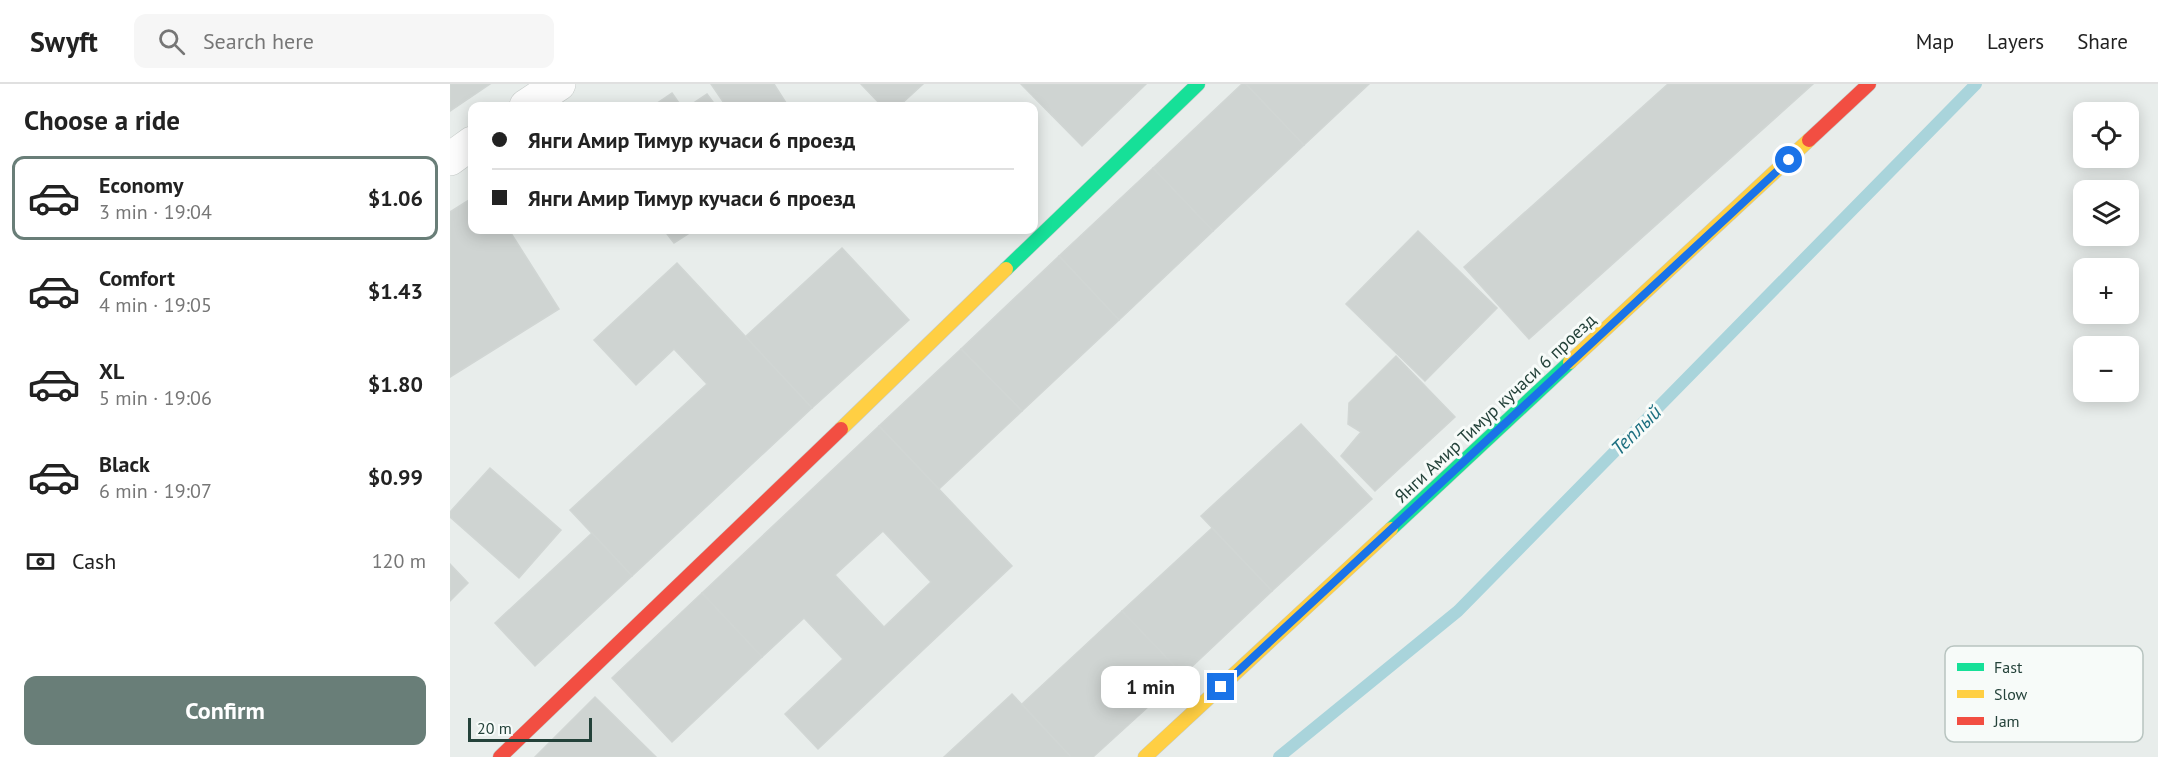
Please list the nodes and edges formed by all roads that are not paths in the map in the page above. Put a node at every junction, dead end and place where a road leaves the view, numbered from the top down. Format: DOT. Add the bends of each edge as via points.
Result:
graph roads {
  1 [pos="559,84"];
  2 [pos="1198,84"];
  3 [pos="1869,84"];
  4 [pos="532,102"];
  5 [pos="468,146"];
  6 [pos="450,159"];
  7 [pos="500,757"];
  8 [pos="1145,757"];
  1 -- 4 [label="street"];
  2 -- 7 [label="street"];
  3 -- 8 [label="street, Янги Амир Тимур кучаси 6 проезд"];
  5 -- 6 [label="street"];
}
